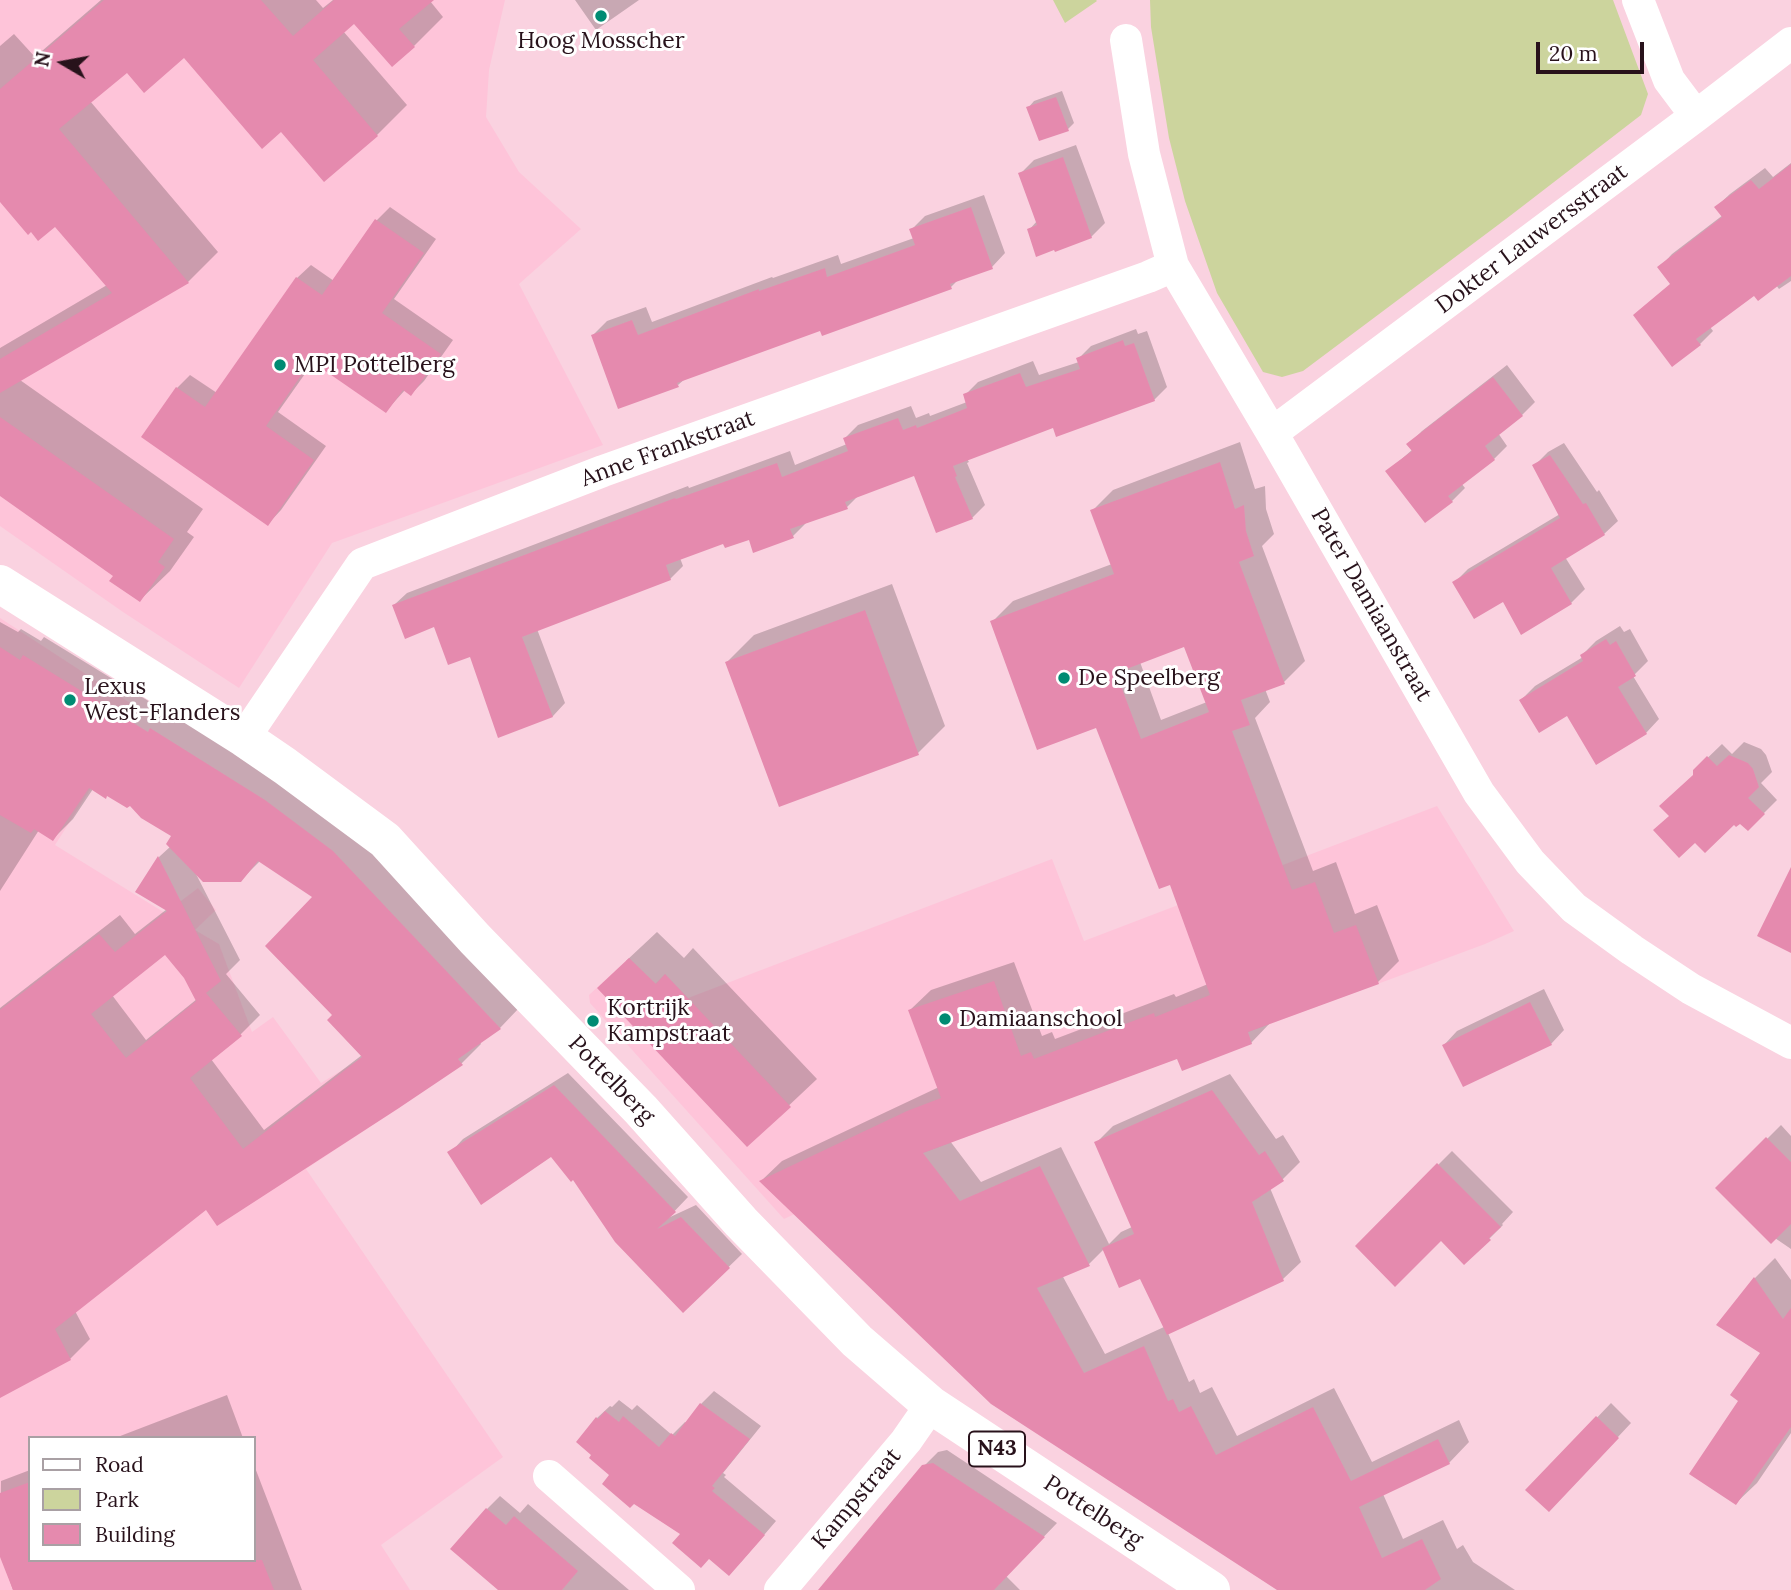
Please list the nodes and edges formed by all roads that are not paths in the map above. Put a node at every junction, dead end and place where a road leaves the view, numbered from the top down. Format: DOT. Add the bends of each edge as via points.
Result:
graph roads {
  1 [pos="1638,0"];
  2 [pos="1126,40"];
  3 [pos="1791,43"];
  4 [pos="1696,116"];
  5 [pos="1174,266"];
  6 [pos="1272,433"];
  7 [pos="0,584"];
  8 [pos="244,738"];
  9 [pos="1791,1043"];
  10 [pos="931,1405"];
  11 [pos="549,1476"];
  12 [pos="679,1590"];
  13 [pos="780,1590"];
  14 [pos="1211,1590"];
  1 -- 4 [label="street" via="1669,80"];
  2 -- 5 [label="street, Pater Damiaanstraat" via="1144,154"];
  3 -- 4 [label="street, Dokter Lauwersstraat"];
  4 -- 6 [label="street, Dokter Lauwersstraat"];
  5 -- 6 [label="street, Pater Damiaanstraat"];
  5 -- 8 [label="street, Anne Frankstraat" via="603,471 362,564"];
  6 -- 9 [label="street, Pater Damiaanstraat" via="1479,793 1530,862 1574,908 1632,950 1691,989"];
  7 -- 8 [label="main road, Pottelberg / N43"];
  8 -- 10 [label="main road, Pottelberg / N43" via="385,841 741,1222 858,1341"];
  10 -- 13 [label="street, Kampstraat"];
  10 -- 14 [label="main road, Pottelberg / N43"];
  11 -- 12 [label="street"];
}
